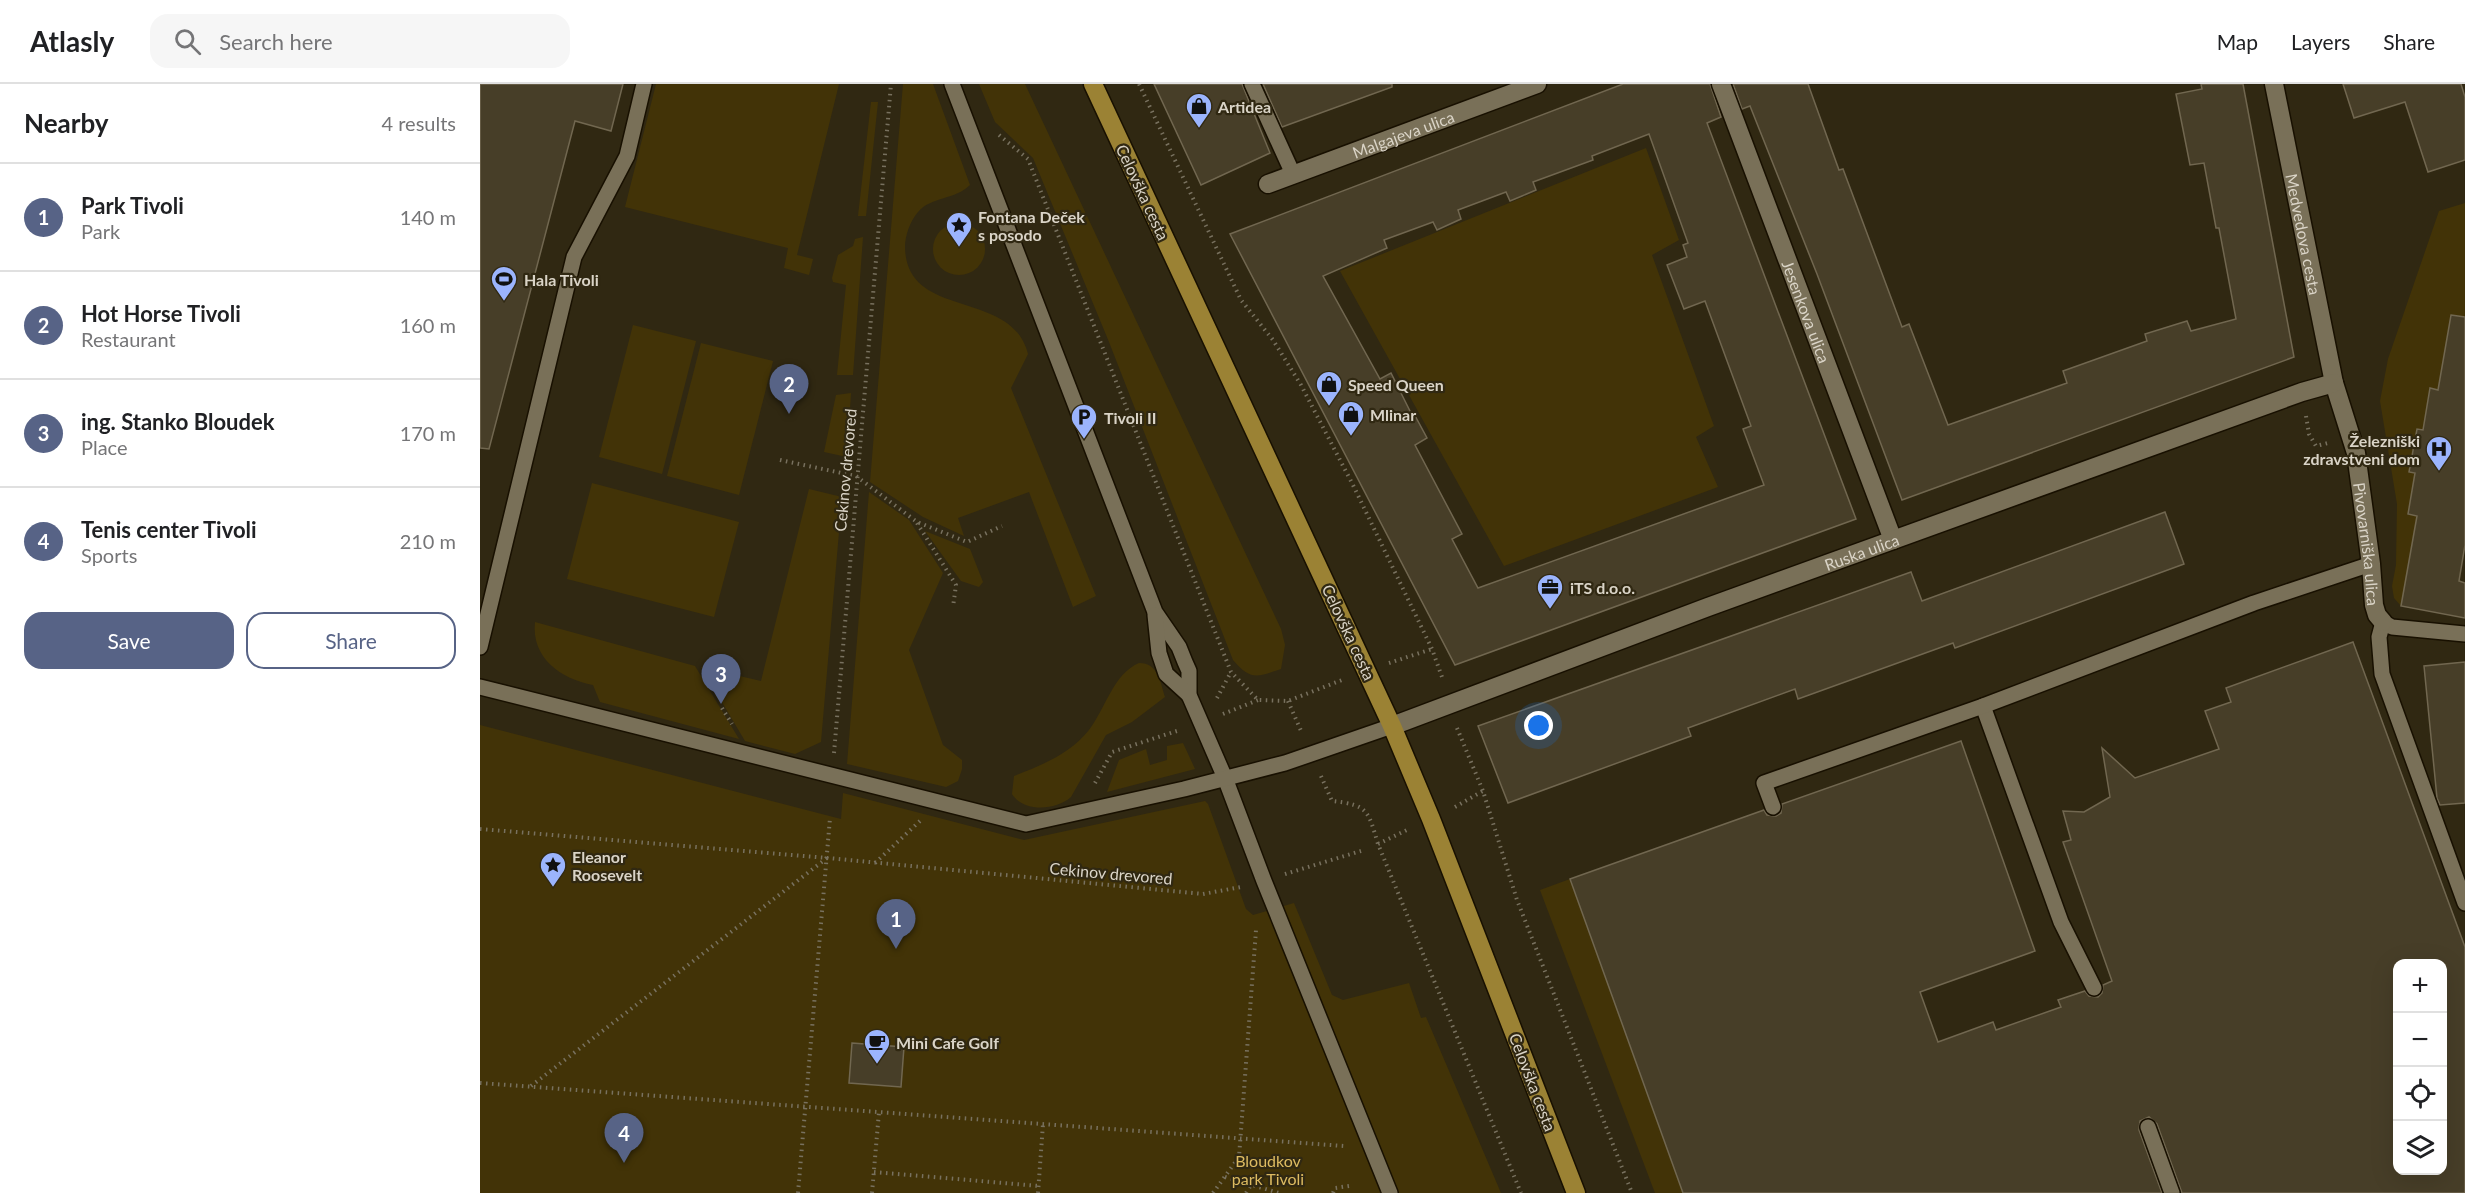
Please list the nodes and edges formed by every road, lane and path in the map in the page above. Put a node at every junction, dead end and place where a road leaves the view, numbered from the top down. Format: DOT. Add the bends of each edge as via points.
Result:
graph roads {
  1 [pos="644,84"];
  2 [pos="891,84"];
  3 [pos="952,84"];
  4 [pos="1093,84"];
  5 [pos="1138,84"];
  6 [pos="1252,84"];
  7 [pos="1538,84"];
  8 [pos="1721,84"];
  9 [pos="2274,84"];
  10 [pos="996,133"];
  11 [pos="1293,174"];
  12 [pos="1268,184"];
  13 [pos="2334,383"];
  14 [pos="1314,409"];
  15 [pos="1308,412"];
  16 [pos="780,459"];
  17 [pos="856,477"];
  18 [pos="916,522"];
  19 [pos="1002,526"];
  20 [pos="1893,540"];
  21 [pos="2371,564"];
  22 [pos="953,607"];
  23 [pos="1155,612"];
  24 [pos="2383,622"];
  25 [pos="2465,634"];
  26 [pos="480,647"];
  27 [pos="1432,649"];
  28 [pos="1410,657"];
  29 [pos="1444,683"];
  30 [pos="480,687"];
  31 [pos="1189,695"];
  32 [pos="1301,695"];
  33 [pos="1258,700"];
  34 [pos="1288,700"];
  35 [pos="1983,706"];
  36 [pos="1291,709"];
  37 [pos="1201,723"];
  38 [pos="1392,726"];
  39 [pos="1459,732"];
  40 [pos="834,759"];
  41 [pos="1225,778"];
  42 [pos="1483,791"];
  43 [pos="1328,792"];
  44 [pos="940,803"];
  45 [pos="1459,805"];
  46 [pos="1773,807"];
  47 [pos="1084,812"];
  48 [pos="830,818"];
  49 [pos="480,829"];
  50 [pos="1394,836"];
  51 [pos="1378,844"];
  52 [pos="1361,851"];
  53 [pos="828,858"];
  54 [pos="874,863"];
  55 [pos="1264,881"];
  56 [pos="2465,903"];
  57 [pos="1257,923"];
  58 [pos="2094,988"];
  59 [pos="480,1083"];
  60 [pos="530,1087"];
  61 [pos="805,1106"];
  62 [pos="879,1112"];
  63 [pos="1043,1124"];
  64 [pos="2148,1127"];
  65 [pos="1239,1139"];
  66 [pos="1371,1147"];
  67 [pos="874,1172"];
  68 [pos="1225,1177"];
  69 [pos="1251,1185"];
  70 [pos="1039,1186"];
  71 [pos="1349,1186"];
  72 [pos="798,1193"];
  73 [pos="872,1193"];
  74 [pos="1038,1193"];
  75 [pos="1214,1193"];
  76 [pos="1246,1193"];
  77 [pos="1279,1193"];
  78 [pos="1333,1193"];
  79 [pos="1390,1193"];
  80 [pos="1521,1193"];
  81 [pos="1576,1193"];
  82 [pos="1632,1193"];
  83 [pos="2172,1193"];
  1 -- 26 [label="lane" via="627,156 574,257"];
  2 -- 17 [label="path, Cekinov drevored"];
  3 -- 23 [label="lane"];
  4 -- 38 [label="main road, Celovška cesta"];
  5 -- 14 [label="path" via="1240,300 1273,340"];
  6 -- 11 [label="lane"];
  7 -- 11 [label="street, Malgajeva ulica"];
  8 -- 20 [label="street, Jesenkova ulica"];
  9 -- 13 [label="street, Medvedova cesta"];
  10 -- 33 [label="path" via="1028,159 1231,672"];
  11 -- 12 [label="street, Malgajeva ulica"];
  13 -- 20 [label="street, Ruska ulica"];
  13 -- 21 [label="street, Pivovarniška ulica" via="2356,453"];
  14 -- 15 [label="path"];
  14 -- 27 [label="path"];
  16 -- 17 [label="path"];
  17 -- 18 [label="path"];
  17 -- 40 [label="path, Cekinov drevored"];
  18 -- 19 [label="path" via="967,542"];
  18 -- 22 [label="path" via="956,585"];
  20 -- 38 [label="street, Ruska ulica"];
  21 -- 24 [label="street, Pivovarniška ulica" via="2376,615"];
  21 -- 35 [label="lane" via="2254,603"];
  23 -- 31 [label="lane" via="1179,647 1189,671"];
  23 -- 31 [label="lane" via="1159,654 1166,674"];
  24 -- 25 [label="lane, Pivovarniška ulica" via="2392,627"];
  24 -- 56 [label="lane" via="2379,637 2382,674"];
  27 -- 28 [label="path"];
  27 -- 29 [label="path"];
  30 -- 44 [label="lane"];
  31 -- 37 [label="lane"];
  32 -- 34 [label="path"];
  33 -- 34 [label="path"];
  33 -- 37 [label="path"];
  34 -- 36 [label="path"];
  35 -- 46 [label="lane" via="1764,783"];
  35 -- 58 [label="lane" via="2061,922"];
  37 -- 41 [label="lane"];
  37 -- 47 [label="path" via="1112,752"];
  38 -- 41 [label="lane" via="1285,763"];
  38 -- 81 [label="main road, Celovška cesta"];
  39 -- 42 [label="path"];
  41 -- 47 [label="lane"];
  41 -- 55 [label="lane"];
  42 -- 45 [label="path"];
  42 -- 82 [label="path" via="1517,900"];
  43 -- 51 [label="path" via="1332,801 1354,803 1364,809"];
  44 -- 47 [label="lane" via="1026,824"];
  44 -- 54 [label="path"];
  48 -- 53 [label="path"];
  49 -- 53 [label="path, Cekinov drevored"];
  50 -- 51 [label="path"];
  51 -- 80 [label="path"];
  52 -- 55 [label="path, Cekinov drevored"];
  53 -- 54 [label="path, Cekinov drevored"];
  53 -- 60 [label="path"];
  53 -- 61 [label="path"];
  54 -- 55 [label="path, Cekinov drevored" via="1203,894"];
  55 -- 66 [label="lane"];
  57 -- 65 [label="path"];
  59 -- 60 [label="path"];
  60 -- 61 [label="path"];
  61 -- 62 [label="path"];
  61 -- 72 [label="path"];
  62 -- 63 [label="path"];
  62 -- 67 [label="path"];
  63 -- 65 [label="path"];
  63 -- 70 [label="path"];
  64 -- 83 [label="lane"];
  65 -- 66 [label="path"];
  65 -- 68 [label="path" via="1239,1157"];
  66 -- 79 [label="lane"];
  67 -- 70 [label="path"];
  67 -- 73 [label="path"];
  68 -- 69 [label="path"];
  68 -- 75 [label="path"];
  69 -- 76 [label="path"];
  69 -- 77 [label="path"];
  70 -- 74 [label="path"];
  71 -- 78 [label="path" via="1335,1188"];
}
